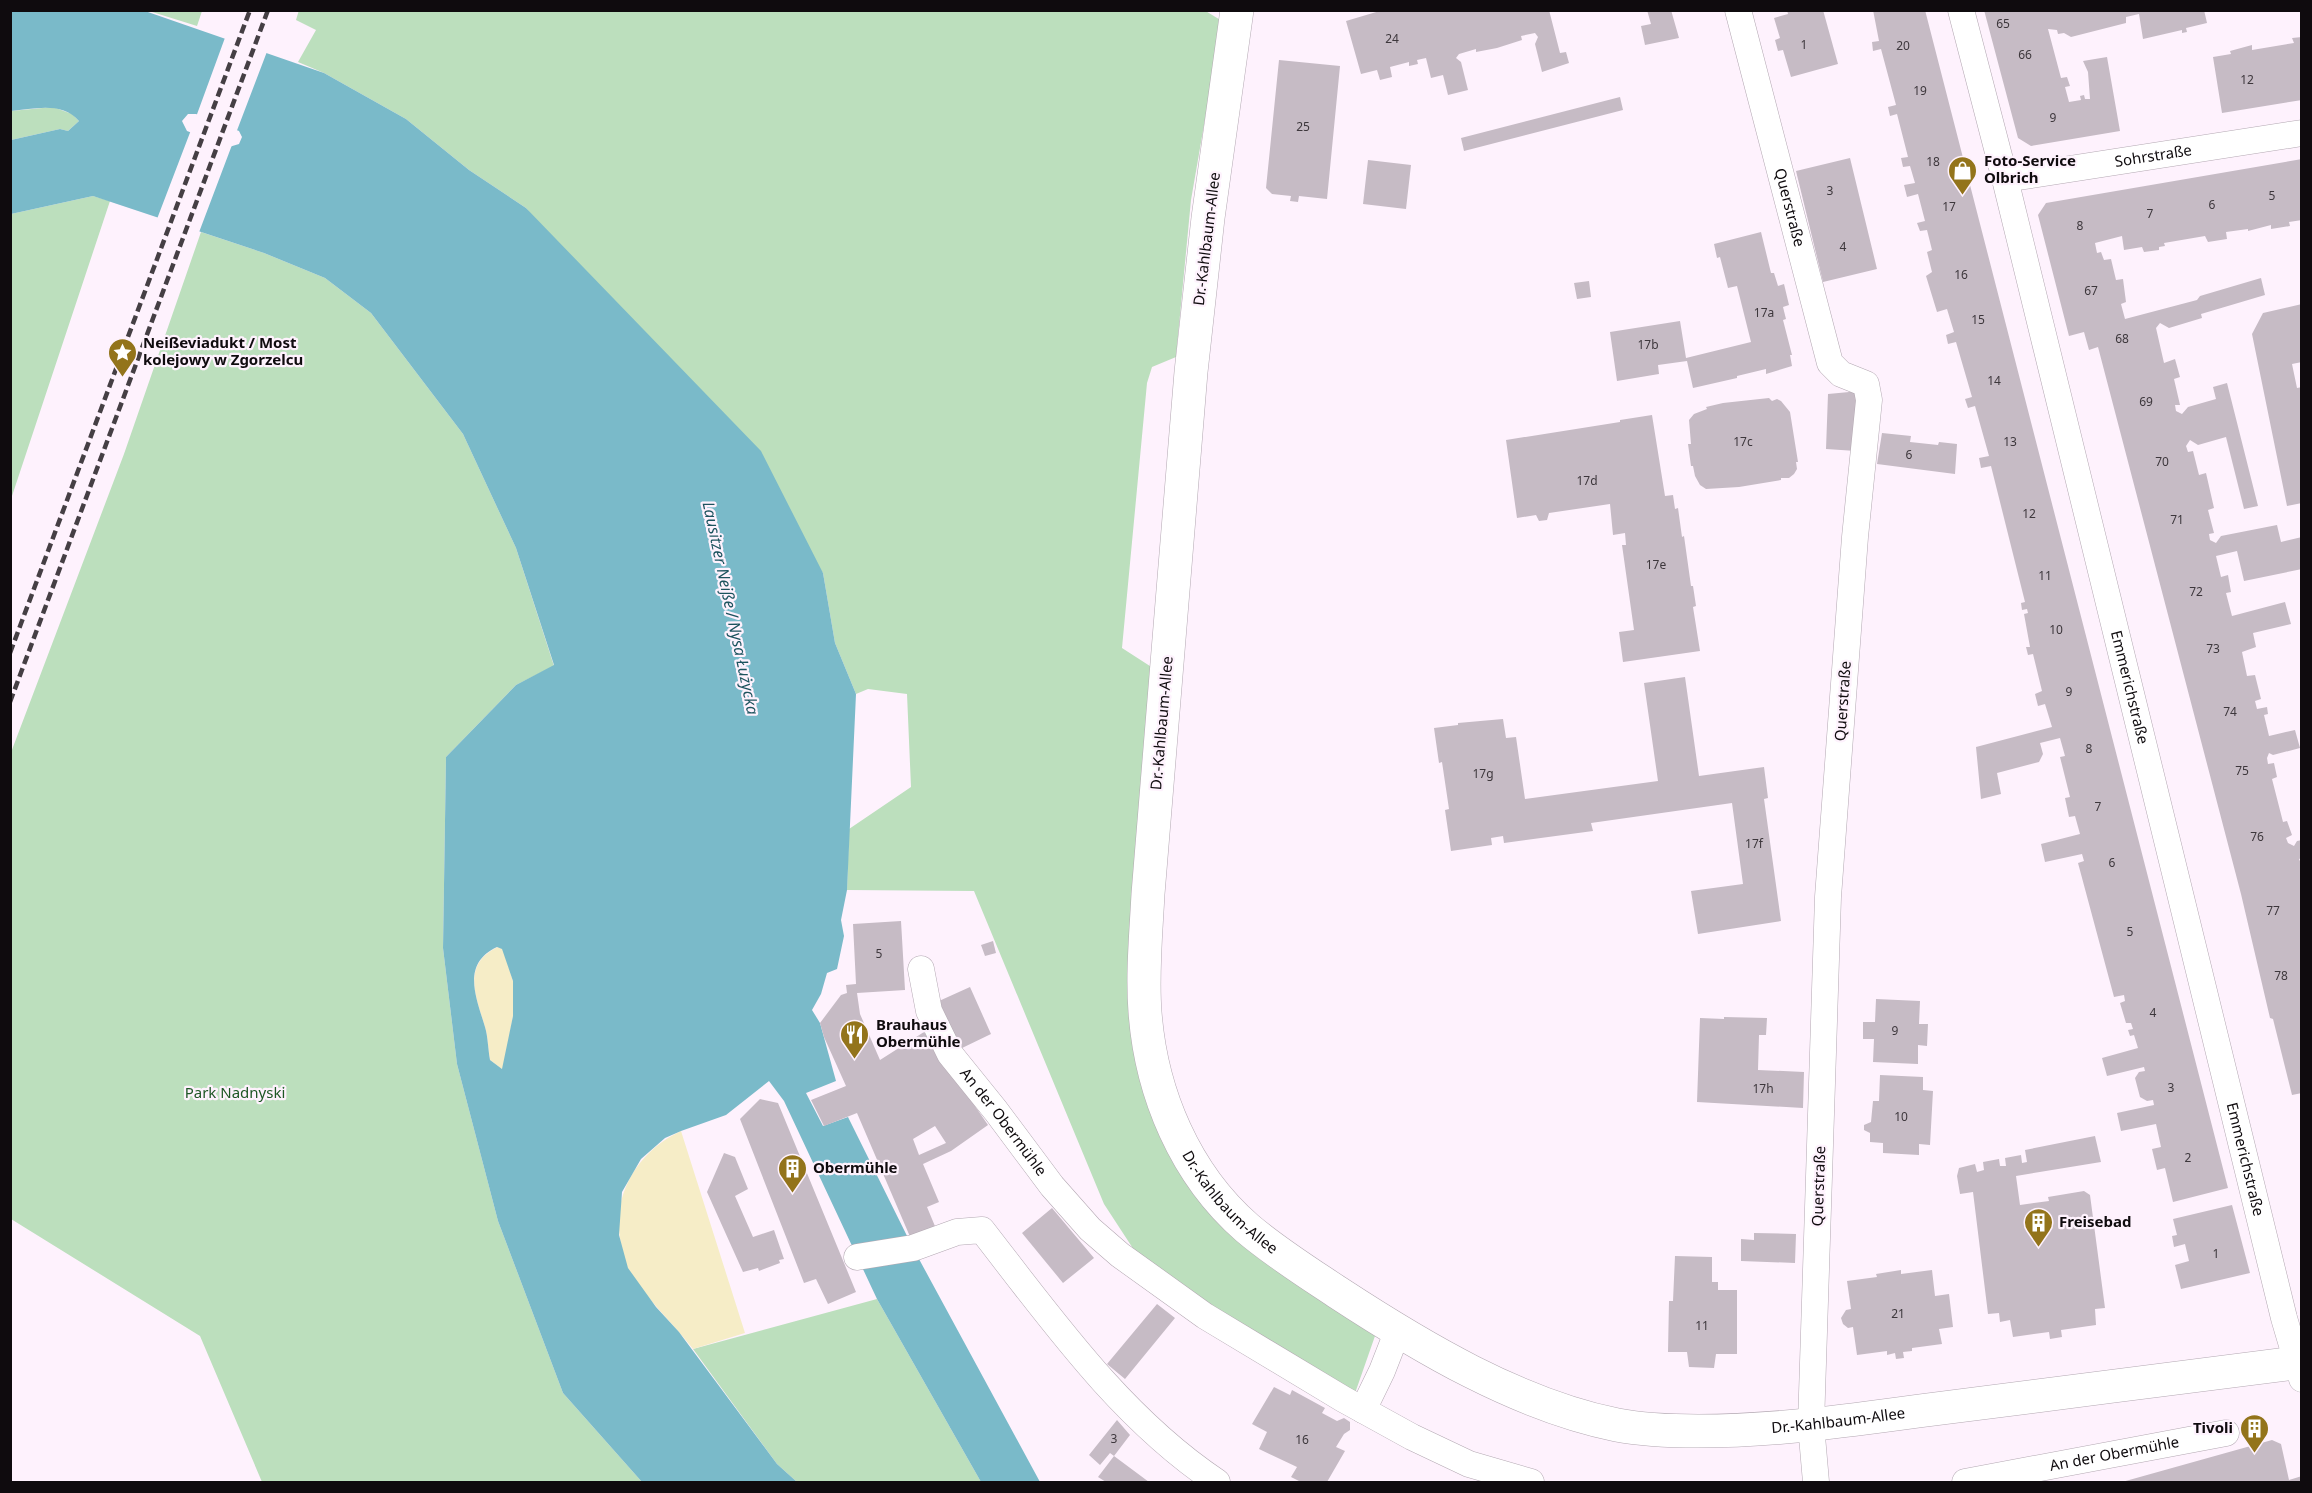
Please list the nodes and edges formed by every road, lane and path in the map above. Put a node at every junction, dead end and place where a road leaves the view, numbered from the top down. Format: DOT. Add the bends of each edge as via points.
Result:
graph roads {
  1 [pos="1238,10"];
  2 [pos="1738,10"];
  3 [pos="1962,10"];
  4 [pos="2301,133"];
  5 [pos="2005,179"];
  6 [pos="921,969"];
  7 [pos="857,1257"];
  8 [pos="1398,1330"];
  9 [pos="2300,1368"];
  10 [pos="1363,1410"];
  11 [pos="1810,1425"];
  12 [pos="2226,1433"];
  13 [pos="1218,1482"];
  14 [pos="1531,1482"];
  15 [pos="1816,1482"];
  16 [pos="1965,1482"];
  1 -- 8 [label="main road, Dr.-Kahlbaum-Allee" via="1191,372 1148,894 1144,968 1148,1034 1169,1118 1188,1156 1214,1193 1266,1243"];
  2 -- 11 [label="street, Querstraße" via="1830,363 1841,374 1866,384 1869,400 1828,897"];
  3 -- 5 [label="street, Emmerichstraße"];
  4 -- 5 [label="street, Sohrstraße"];
  5 -- 9 [label="street, Emmerichstraße"];
  6 -- 10 [label="street, An der Obermühle" via="929,1011 950,1054 1090,1229 1120,1256 1205,1316"];
  7 -- 13 [label="street" via="913,1248 957,1232 982,1230 1068,1341 1141,1420"];
  8 -- 10 [label="street"];
  8 -- 11 [label="main road, Dr.-Kahlbaum-Allee" via="1527,1397 1597,1421 1677,1431"];
  9 -- 11 [label="main road, Dr.-Kahlbaum-Allee"];
  10 -- 14 [label="street, An der Obermühle" via="1469,1464"];
  11 -- 15 [label="street"];
  12 -- 16 [label="street, An der Obermühle"];
}
